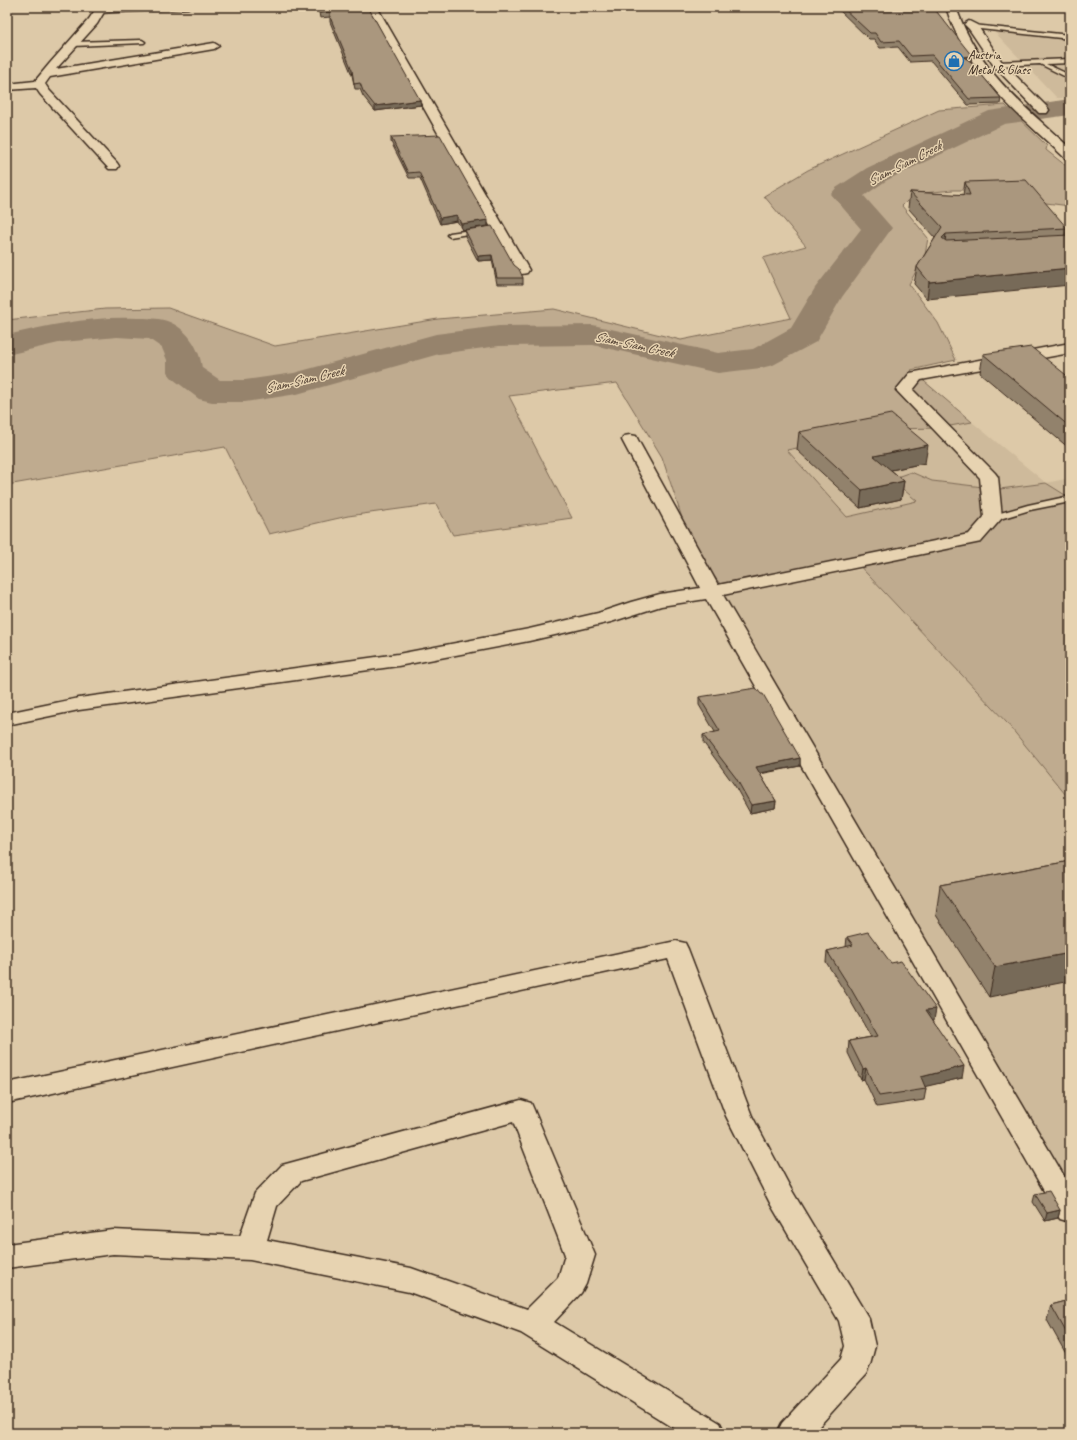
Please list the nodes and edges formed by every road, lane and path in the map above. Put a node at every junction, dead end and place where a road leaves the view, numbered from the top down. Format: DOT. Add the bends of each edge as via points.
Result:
graph roads {
  1 [pos="188,7"];
  2 [pos="372,7"];
  3 [pos="952,8"];
  4 [pos="101,9"];
  5 [pos="973,27"];
  6 [pos="1070,37"];
  7 [pos="142,42"];
  8 [pos="74,44"];
  9 [pos="214,46"];
  10 [pos="1070,61"];
  11 [pos="1042,63"];
  12 [pos="998,64"];
  13 [pos="1070,77"];
  14 [pos="43,79"];
  15 [pos="7,87"];
  16 [pos="1054,120"];
  17 [pos="1070,155"];
  18 [pos="113,166"];
  19 [pos="491,229"];
  20 [pos="450,235"];
  21 [pos="522,270"];
  22 [pos="1070,348"];
  23 [pos="630,440"];
  24 [pos="1070,499"];
  25 [pos="993,518"];
  26 [pos="712,592"];
  27 [pos="7,719"];
  28 [pos="7,1093"];
  29 [pos="1070,1211"];
  30 [pos="250,1248"];
  31 [pos="7,1256"];
  32 [pos="532,1324"];
  33 [pos="709,1433"];
  34 [pos="793,1433"];
  1 -- 4 [label="lane"];
  2 -- 19 [label="street"];
  3 -- 5 [label="highway"];
  3 -- 17 [label="highway" via="958,28 978,63 1006,96"];
  4 -- 8 [label="street"];
  5 -- 6 [label="lane"];
  5 -- 12 [label="highway"];
  7 -- 8 [label="lane"];
  8 -- 14 [label="street"];
  9 -- 14 [label="street"];
  10 -- 11 [label="lane"];
  11 -- 12 [label="lane"];
  11 -- 13 [label="lane"];
  12 -- 16 [label="highway"];
  14 -- 15 [label="street"];
  14 -- 18 [label="street" via="44,92"];
  19 -- 20 [label="lane"];
  19 -- 21 [label="street"];
  22 -- 25 [label="street" via="916,376 904,390 989,477"];
  23 -- 26 [label="street"];
  24 -- 25 [label="lane"];
  25 -- 26 [label="street" via="975,538"];
  26 -- 27 [label="street" via="660,600 604,618 530,635 398,660 79,704"];
  26 -- 29 [label="street"];
  28 -- 34 [label="street" via="676,949 739,1116 781,1197 854,1319 860,1346 855,1366"];
  30 -- 31 [label="street" via="113,1242"];
  30 -- 32 [label="street" via="412,1280"];
  30 -- 32 [label="street" via="265,1201 292,1173 521,1110 580,1255 571,1284"];
  32 -- 33 [label="street"];
}
